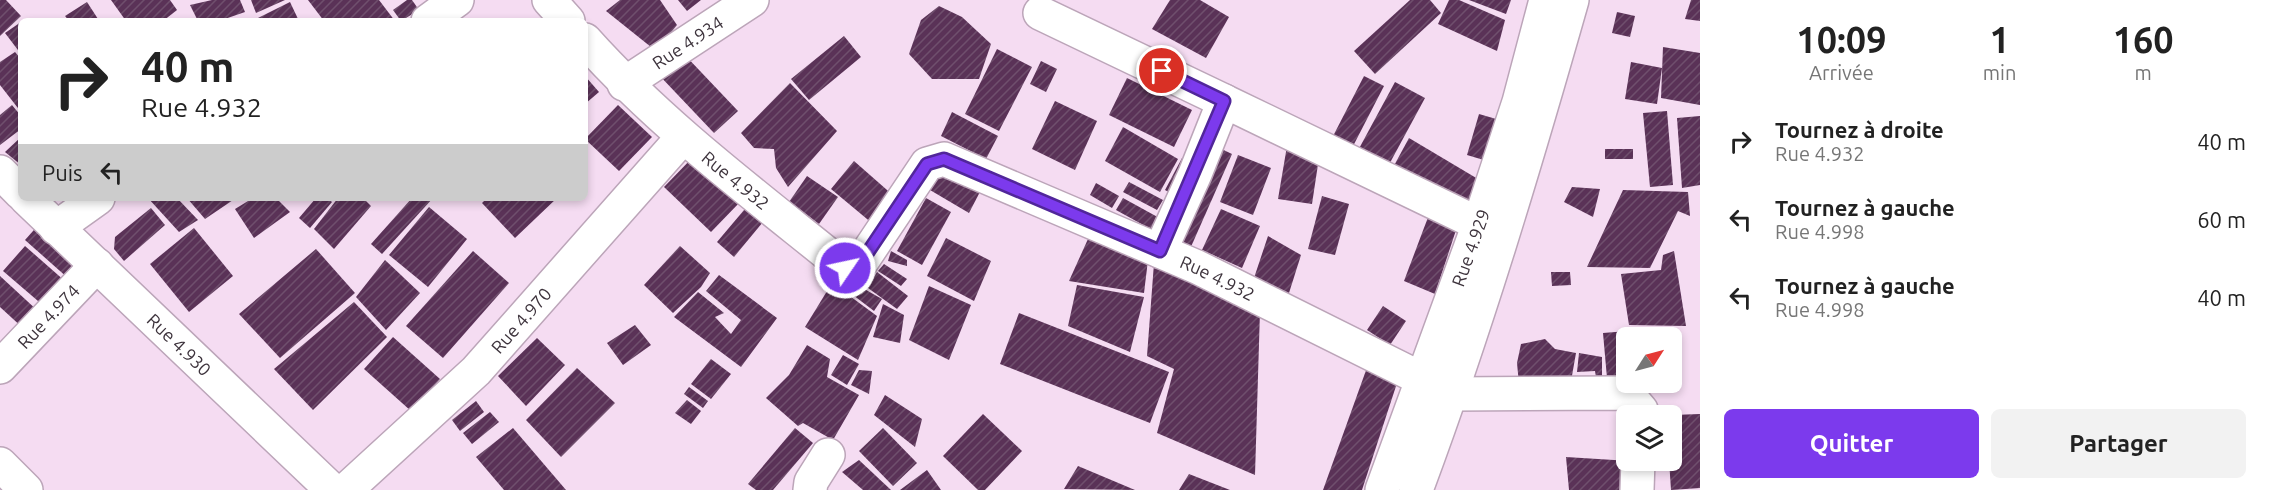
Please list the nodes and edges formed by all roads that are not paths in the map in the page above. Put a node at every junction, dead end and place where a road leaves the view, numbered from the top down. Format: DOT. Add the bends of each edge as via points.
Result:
graph roads {
  1 [pos="457,0"];
  2 [pos="549,0"];
  3 [pos="752,0"];
  4 [pos="1546,0"];
  5 [pos="1572,0"];
  6 [pos="1040,13"];
  7 [pos="432,18"];
  8 [pos="565,18"];
  9 [pos="588,43"];
  10 [pos="624,84"];
  11 [pos="1224,101"];
  12 [pos="683,137"];
  13 [pos="0,172"];
  14 [pos="18,190"];
  15 [pos="29,201"];
  16 [pos="94,201"];
  17 [pos="1479,224"];
  18 [pos="56,228"];
  19 [pos="1160,251"];
  20 [pos="97,265"];
  21 [pos="0,367"];
  22 [pos="1422,378"];
  23 [pos="1452,394"];
  24 [pos="1634,405"];
  25 [pos="828,455"];
  26 [pos="0,464"];
  27 [pos="1638,471"];
  28 [pos="26,490"];
  29 [pos="332,490"];
  30 [pos="346,490"];
  31 [pos="810,490"];
  32 [pos="1382,490"];
  33 [pos="1416,490"];
  34 [pos="1637,490"];
  1 -- 7 [label="street"];
  2 -- 8 [label="street"];
  3 -- 10 [label="street, Rue 4.934"];
  4 -- 17 [label="street, Rue 4.929" via="1519,102"];
  5 -- 23 [label="street, Rue 4.929"];
  6 -- 11 [label="street"];
  9 -- 10 [label="street, Rue 4.932"];
  10 -- 12 [label="street, Rue 4.932"];
  11 -- 17 [label="street"];
  11 -- 19 [label="street"];
  12 -- 19 [label="street, Rue 4.932" via="845,268 860,264 927,164 936,159 944,159"];
  12 -- 30 [label="street, Rue 4.970" via="476,371"];
  13 -- 14 [label="street"];
  15 -- 18 [label="street, Rue 4.930"];
  16 -- 18 [label="street"];
  17 -- 22 [label="street, Rue 4.929"];
  18 -- 20 [label="street, Rue 4.930"];
  19 -- 22 [label="street, Rue 4.932"];
  20 -- 21 [label="street, Rue 4.974"];
  20 -- 29 [label="street, Rue 4.930"];
  22 -- 23 [label="street, Rue 4.932"];
  22 -- 32 [label="street, Rue 4.929"];
  23 -- 24 [label="street, Rue 4.932" via="1621,393"];
  23 -- 33 [label="street, Rue 4.929"];
  25 -- 31 [label="street"];
  26 -- 28 [label="street"];
  27 -- 34 [label="street"];
}
